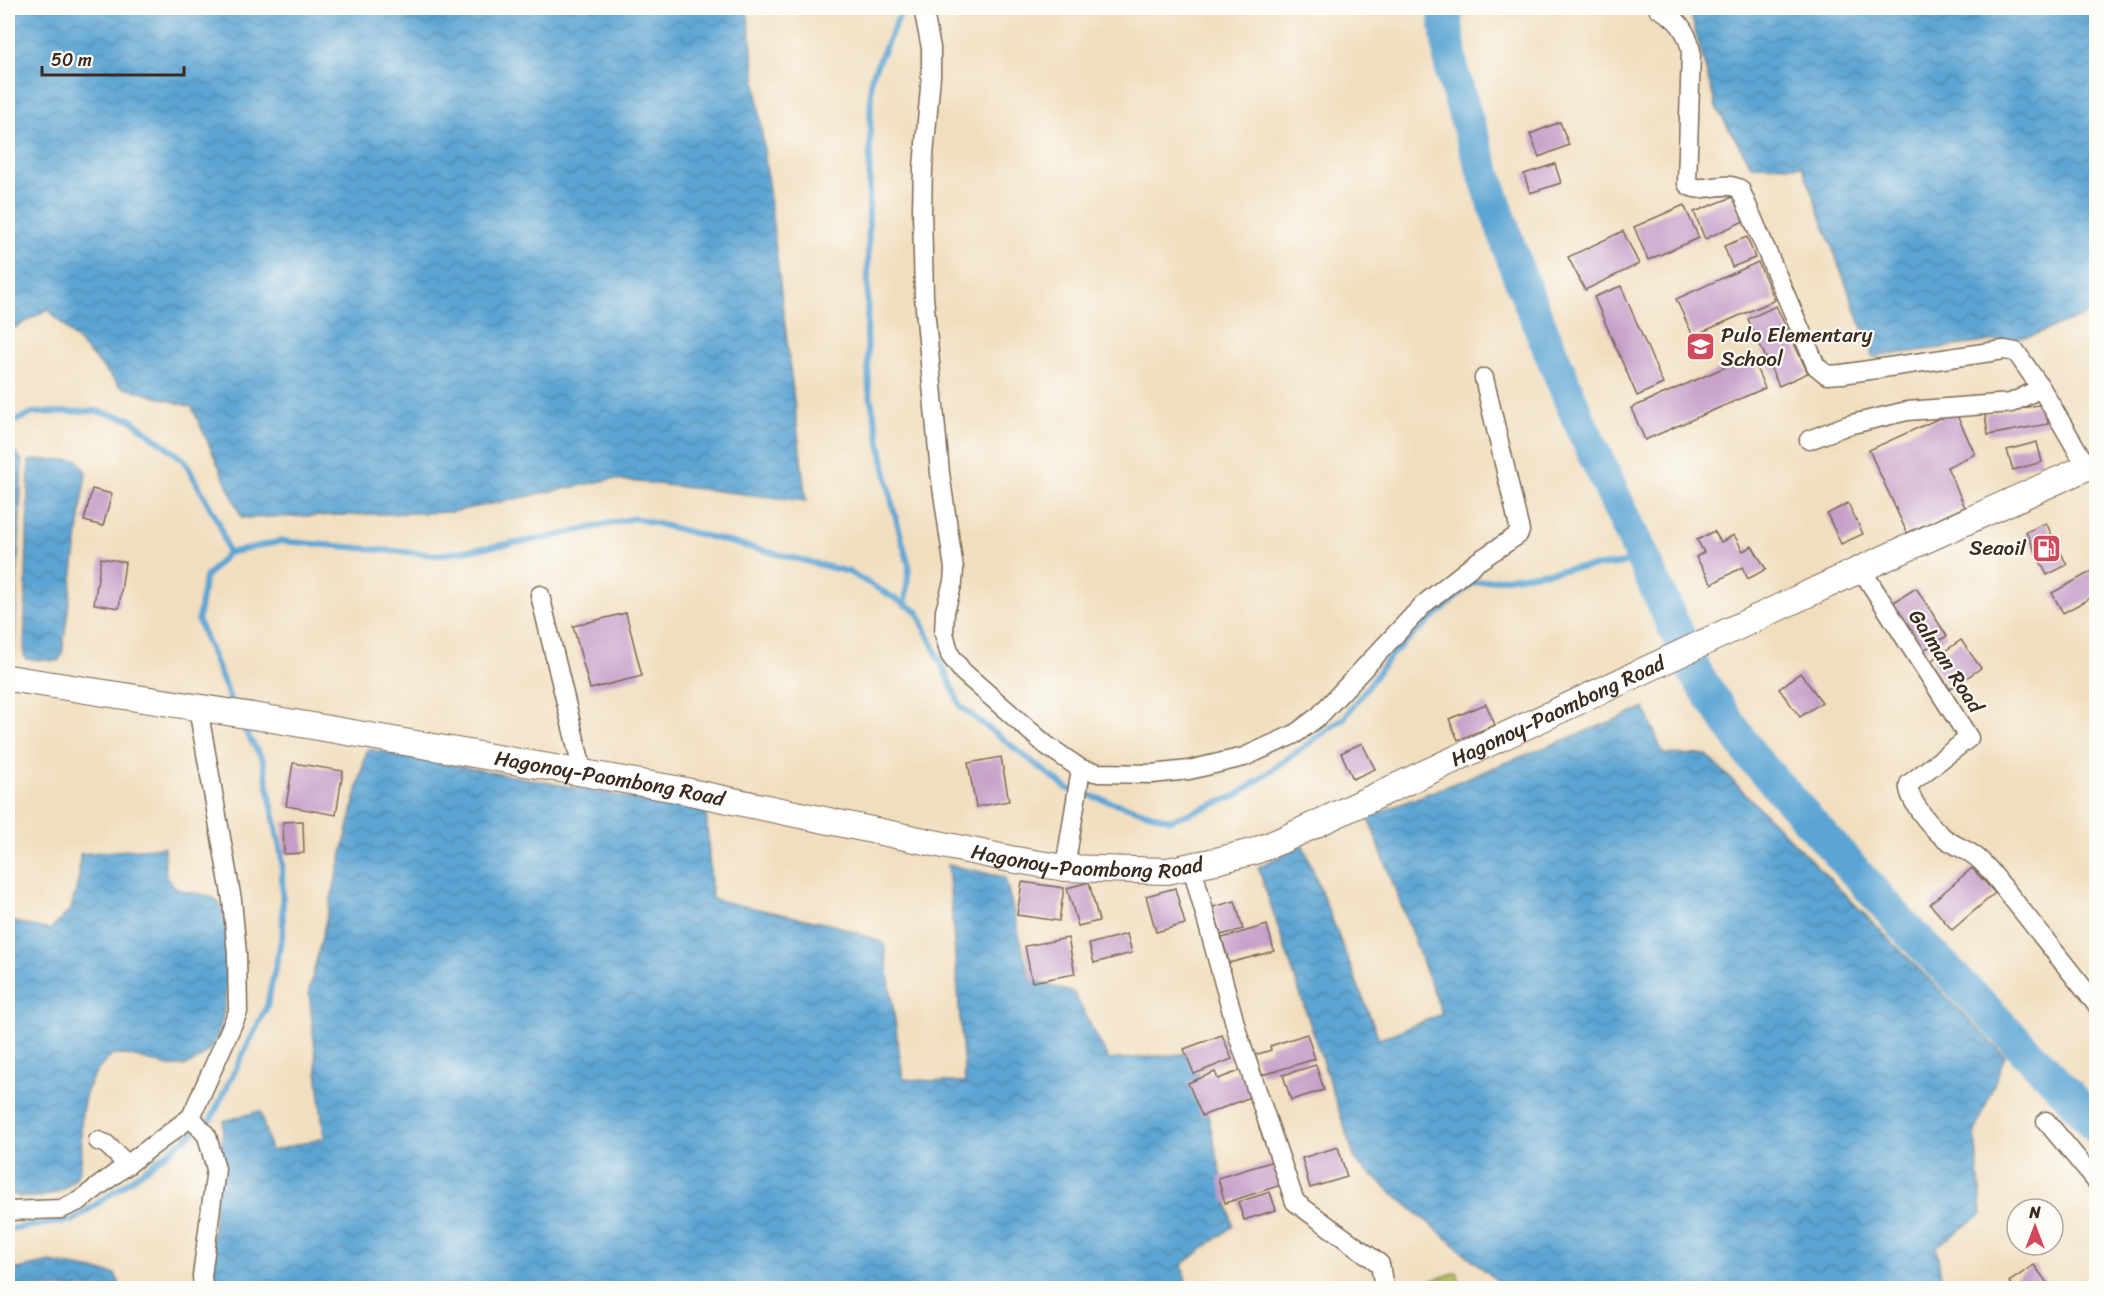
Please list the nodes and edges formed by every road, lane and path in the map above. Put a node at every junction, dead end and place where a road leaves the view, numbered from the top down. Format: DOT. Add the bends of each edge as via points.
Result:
graph roads {
  1 [pos="923,8"];
  2 [pos="1658,8"];
  3 [pos="1484,378"];
  4 [pos="2041,388"];
  5 [pos="1809,441"];
  6 [pos="2092,465"];
  7 [pos="1861,569"];
  8 [pos="540,595"];
  9 [pos="8,678"];
  10 [pos="206,709"];
  11 [pos="583,773"];
  12 [pos="1079,778"];
  13 [pos="1192,867"];
  14 [pos="1065,868"];
  15 [pos="2097,1004"];
  16 [pos="193,1118"];
  17 [pos="2046,1121"];
  18 [pos="98,1141"];
  19 [pos="128,1165"];
  20 [pos="2097,1181"];
  21 [pos="8,1211"];
  22 [pos="203,1288"];
  23 [pos="1384,1288"];
  1 -- 12 [label="street" via="931,48 923,167 924,297 940,473 954,569 944,633 950,655 963,672"];
  2 -- 4 [label="street" via="1672,15 1685,31 1692,51 1687,184 1698,189 1732,185 1740,189 1816,366 1827,375 1842,374 2004,350 2016,352"];
  3 -- 12 [label="street" via="1518,535 1476,562 1424,604 1319,716 1295,734 1244,758 1189,770 1099,773"];
  4 -- 5 [label="street" via="2012,403 1907,411 1848,425"];
  4 -- 6 [label="street"];
  6 -- 7 [label="main road, Hagonoy-Paombong Road"];
  7 -- 13 [label="main road, Hagonoy-Paombong Road" via="1280,841"];
  7 -- 15 [label="street, Galman Road" via="1969,738 1909,784 1911,797 1936,830 1980,860 1992,873"];
  8 -- 11 [label="street"];
  9 -- 10 [label="main road, Hagonoy-Paombong Road"];
  10 -- 11 [label="main road, Hagonoy-Paombong Road"];
  10 -- 16 [label="street" via="233,910 238,1012"];
  11 -- 14 [label="main road, Hagonoy-Paombong Road"];
  12 -- 14 [label="street"];
  13 -- 14 [label="main road, Hagonoy-Paombong Road" via="1167,871"];
  13 -- 23 [label="street" via="1239,1038 1295,1202 1380,1264"];
  16 -- 19 [label="street"];
  16 -- 22 [label="street" via="207,1136 216,1169"];
  17 -- 20 [label="street"];
  18 -- 19 [label="street"];
  19 -- 21 [label="street" via="79,1201 61,1209"];
}
